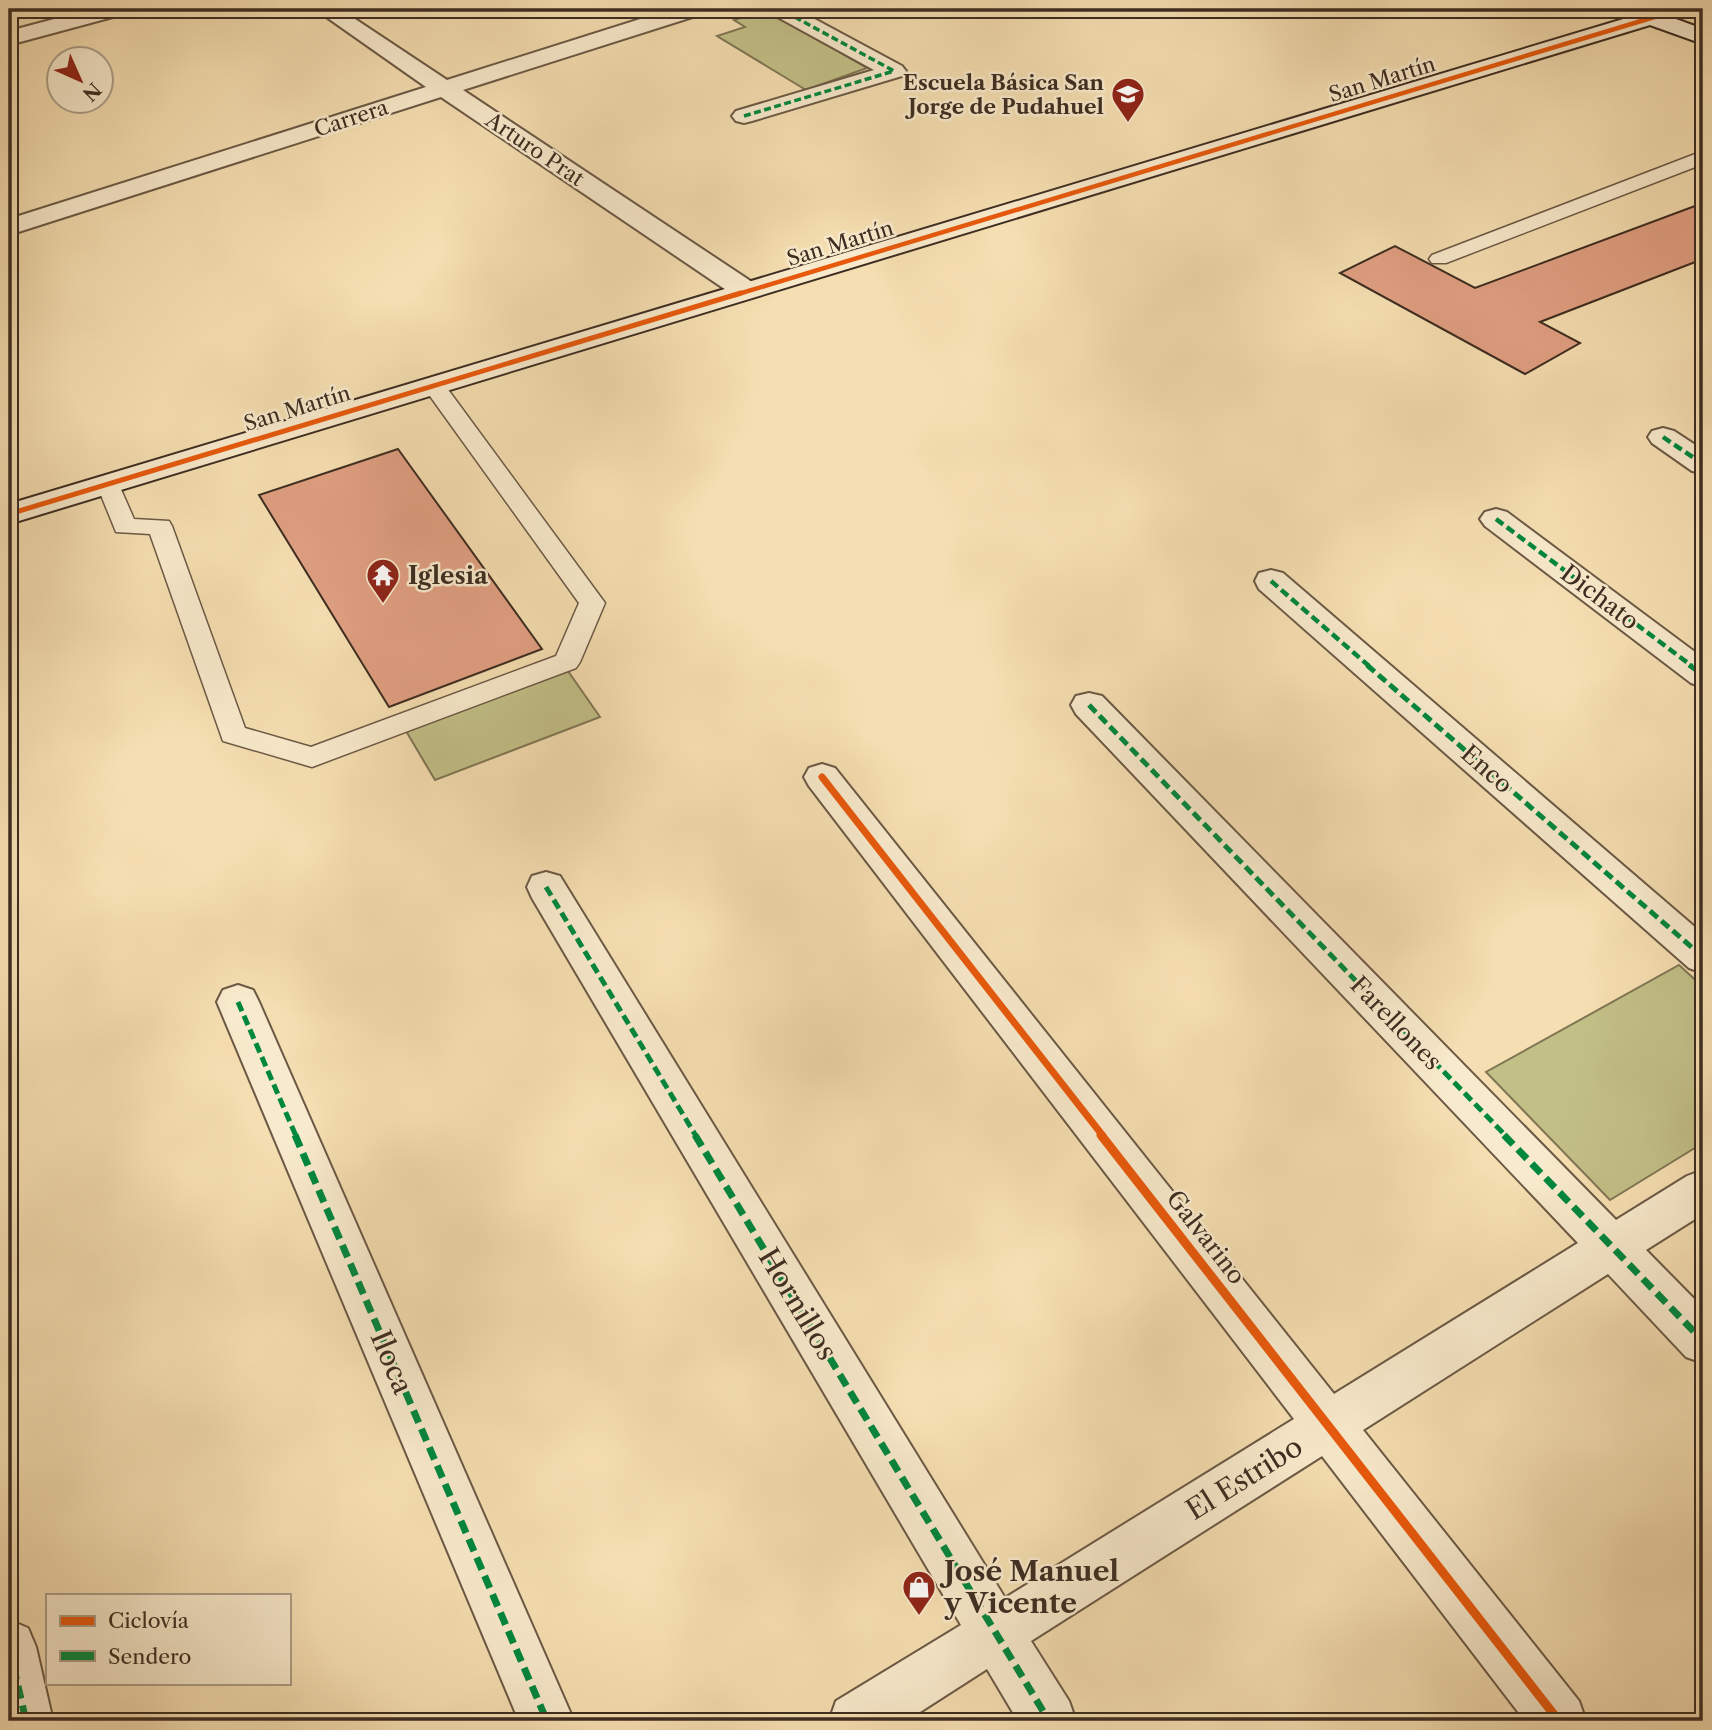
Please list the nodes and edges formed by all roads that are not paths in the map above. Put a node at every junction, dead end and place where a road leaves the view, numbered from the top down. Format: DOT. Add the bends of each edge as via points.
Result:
graph roads {
  1 [pos="116,9"];
  2 [pos="326,9"];
  3 [pos="694,9"];
  4 [pos="780,9"];
  5 [pos="1682,9"];
  6 [pos="1641,13"];
  7 [pos="1703,37"];
  8 [pos="9,38"];
  9 [pos="445,89"];
  10 [pos="744,116"];
  11 [pos="1703,156"];
  12 [pos="9,227"];
  13 [pos="1439,259"];
  14 [pos="745,290"];
  15 [pos="433,385"];
  16 [pos="1662,437"];
  17 [pos="1703,464"];
  18 [pos="108,483"];
  19 [pos="9,514"];
  20 [pos="1496,519"];
  21 [pos="1271,581"];
  22 [pos="1703,675"];
  23 [pos="1089,705"];
  24 [pos="822,777"];
  25 [pos="546,887"];
  26 [pos="1703,957"];
  27 [pos="237,1002"];
  28 [pos="1703,1190"];
  29 [pos="1613,1247"];
  30 [pos="1703,1340"];
  31 [pos="1328,1425"];
  32 [pos="996,1634"];
  33 [pos="9,1647"];
  34 [pos="26,1721"];
  35 [pos="547,1721"];
  36 [pos="856,1721"];
  37 [pos="1049,1721"];
  38 [pos="1559,1721"];
  1 -- 8 [label="street"];
  2 -- 9 [label="street, Arturo Prat"];
  3 -- 9 [label="street, Carrera"];
  4 -- 10 [label="street" via="894,71"];
  5 -- 6 [label="street, San Martín"];
  6 -- 7 [label="street"];
  6 -- 14 [label="street, San Martín"];
  9 -- 12 [label="street, Carrera"];
  9 -- 14 [label="street, Arturo Prat"];
  11 -- 13 [label="lane"];
  14 -- 15 [label="street, San Martín"];
  15 -- 18 [label="street, San Martín"];
  15 -- 18 [label="lane" via="592,603 567,662 312,757 233,734 160,526 125,527"];
  16 -- 17 [label="street"];
  18 -- 19 [label="street, San Martín"];
  20 -- 22 [label="street, Dichato"];
  21 -- 26 [label="street, Enco"];
  23 -- 29 [label="street, Farellones"];
  24 -- 31 [label="street, Galvarino"];
  25 -- 32 [label="street, Hornillos"];
  27 -- 35 [label="street, Iloca"];
  28 -- 29 [label="street, El Estribo"];
  29 -- 30 [label="street, Farellones"];
  29 -- 31 [label="street, El Estribo"];
  31 -- 32 [label="street, El Estribo"];
  31 -- 38 [label="street, Galvarino"];
  32 -- 36 [label="street, El Estribo"];
  32 -- 37 [label="street, Hornillos"];
  33 -- 34 [label="street"];
}
